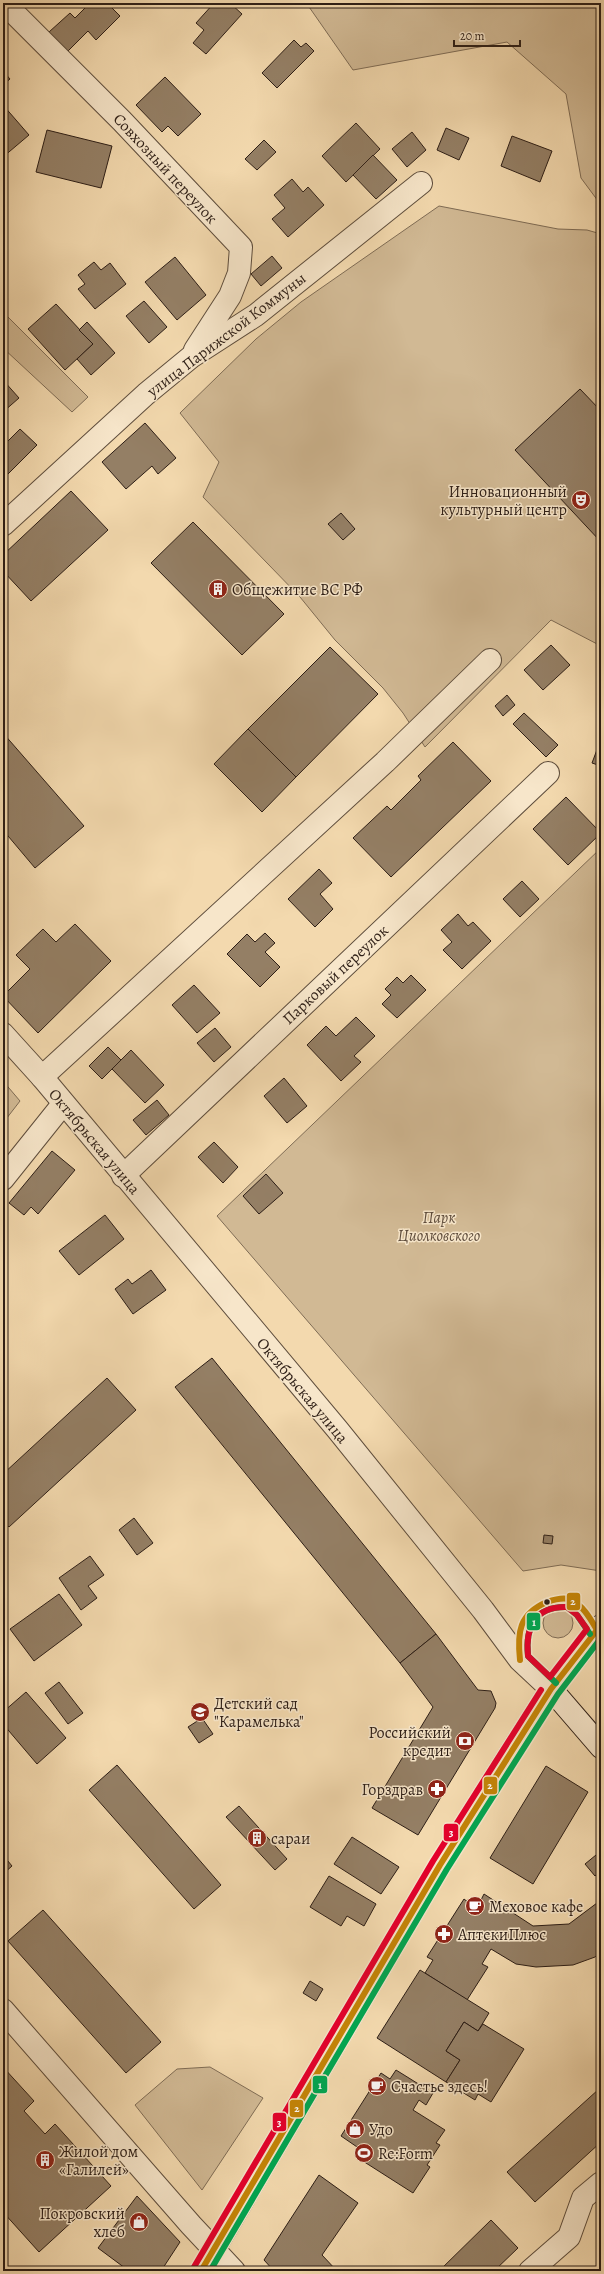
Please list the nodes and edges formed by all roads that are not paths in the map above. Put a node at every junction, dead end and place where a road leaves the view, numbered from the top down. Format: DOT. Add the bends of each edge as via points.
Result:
graph roads {
  1 [pos="4,3"];
  2 [pos="421,183"];
  3 [pos="191,357"];
  4 [pos="3,525"];
  5 [pos="490,660"];
  6 [pos="548,773"];
  7 [pos="3,1034"];
  8 [pos="42,1077"];
  9 [pos="63,1104"];
  10 [pos="123,1176"];
  11 [pos="3,1179"];
  12 [pos="601,1626"];
  13 [pos="551,1689"];
  14 [pos="601,1747"];
  15 [pos="3,2010"];
  16 [pos="601,2183"];
  17 [pos="213,2247"];
  18 [pos="201,2271"];
  19 [pos="234,2271"];
  20 [pos="530,2271"];
  1 -- 3 [label="street, Совхозный переулок" via="122,121 241,247 239,272 230,296"];
  2 -- 3 [label="street, улица Парижской Коммуны" via="256,315"];
  3 -- 4 [label="street, улица Парижской Коммуны" via="146,394"];
  5 -- 8 [label="street" via="385,762"];
  6 -- 10 [label="street, Парковый переулок"];
  7 -- 8 [label="street, Октябрьская улица"];
  8 -- 9 [label="street, Октябрьская улица"];
  9 -- 10 [label="street, Октябрьская улица"];
  9 -- 11 [label="street"];
  10 -- 13 [label="street, Октябрьская улица" via="337,1429 483,1610 520,1660"];
  12 -- 13 [label="street"];
  13 -- 14 [label="street, Октябрьская улица"];
  13 -- 17 [label="street" via="440,1865"];
  15 -- 17 [label="street"];
  16 -- 20 [label="street" via="583,2198 569,2237"];
  17 -- 18 [label="street"];
  17 -- 19 [label="street"];
}
